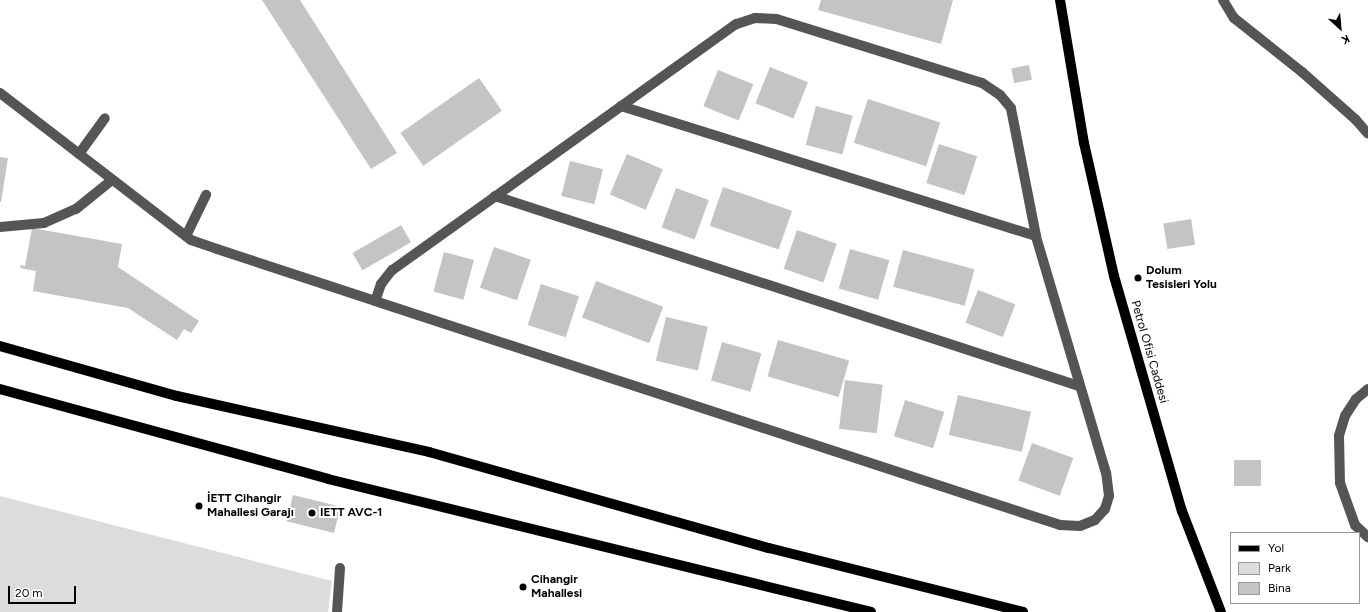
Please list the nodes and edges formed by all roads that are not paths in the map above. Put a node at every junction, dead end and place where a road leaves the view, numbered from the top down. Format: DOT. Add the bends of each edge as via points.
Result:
graph roads {
  1 [pos="1060,0"];
  2 [pos="1223,0"];
  3 [pos="0,93"];
  4 [pos="621,106"];
  5 [pos="105,118"];
  6 [pos="1368,134"];
  7 [pos="79,154"];
  8 [pos="112,180"];
  9 [pos="206,195"];
  10 [pos="495,196"];
  11 [pos="0,227"];
  12 [pos="186,236"];
  13 [pos="1036,236"];
  14 [pos="375,301"];
  15 [pos="0,346"];
  16 [pos="1079,386"];
  17 [pos="0,389"];
  18 [pos="1368,389"];
  19 [pos="1368,537"];
  20 [pos="340,568"];
  21 [pos="337,612"];
  22 [pos="871,612"];
  23 [pos="1023,612"];
  24 [pos="1221,612"];
  1 -- 24 [label="main road, Petrol Ofisi Caddesi" via="1084,143 1114,276 1182,511"];
  2 -- 6 [label="street" via="1234,18 1302,72"];
  3 -- 7 [label="street"];
  4 -- 10 [label="street"];
  4 -- 13 [label="street"];
  4 -- 13 [label="street" via="736,24 755,18 776,19 982,83 1000,95 1011,108"];
  5 -- 7 [label="street"];
  7 -- 8 [label="street"];
  8 -- 11 [label="street" via="76,209 44,223"];
  8 -- 12 [label="street"];
  9 -- 12 [label="street"];
  10 -- 14 [label="street" via="392,270 381,284"];
  10 -- 16 [label="street"];
  12 -- 14 [label="street" via="217,249"];
  13 -- 16 [label="street"];
  14 -- 16 [label="street" via="1060,524 1080,526 1095,520 1105,509 1109,496 1106,474"];
  15 -- 23 [label="main road" via="177,396 429,452 769,548"];
  17 -- 22 [label="main road" via="328,479"];
  18 -- 19 [label="street" via="1356,399 1345,416 1338,436 1340,483 1355,525"];
  20 -- 21 [label="street"];
}
